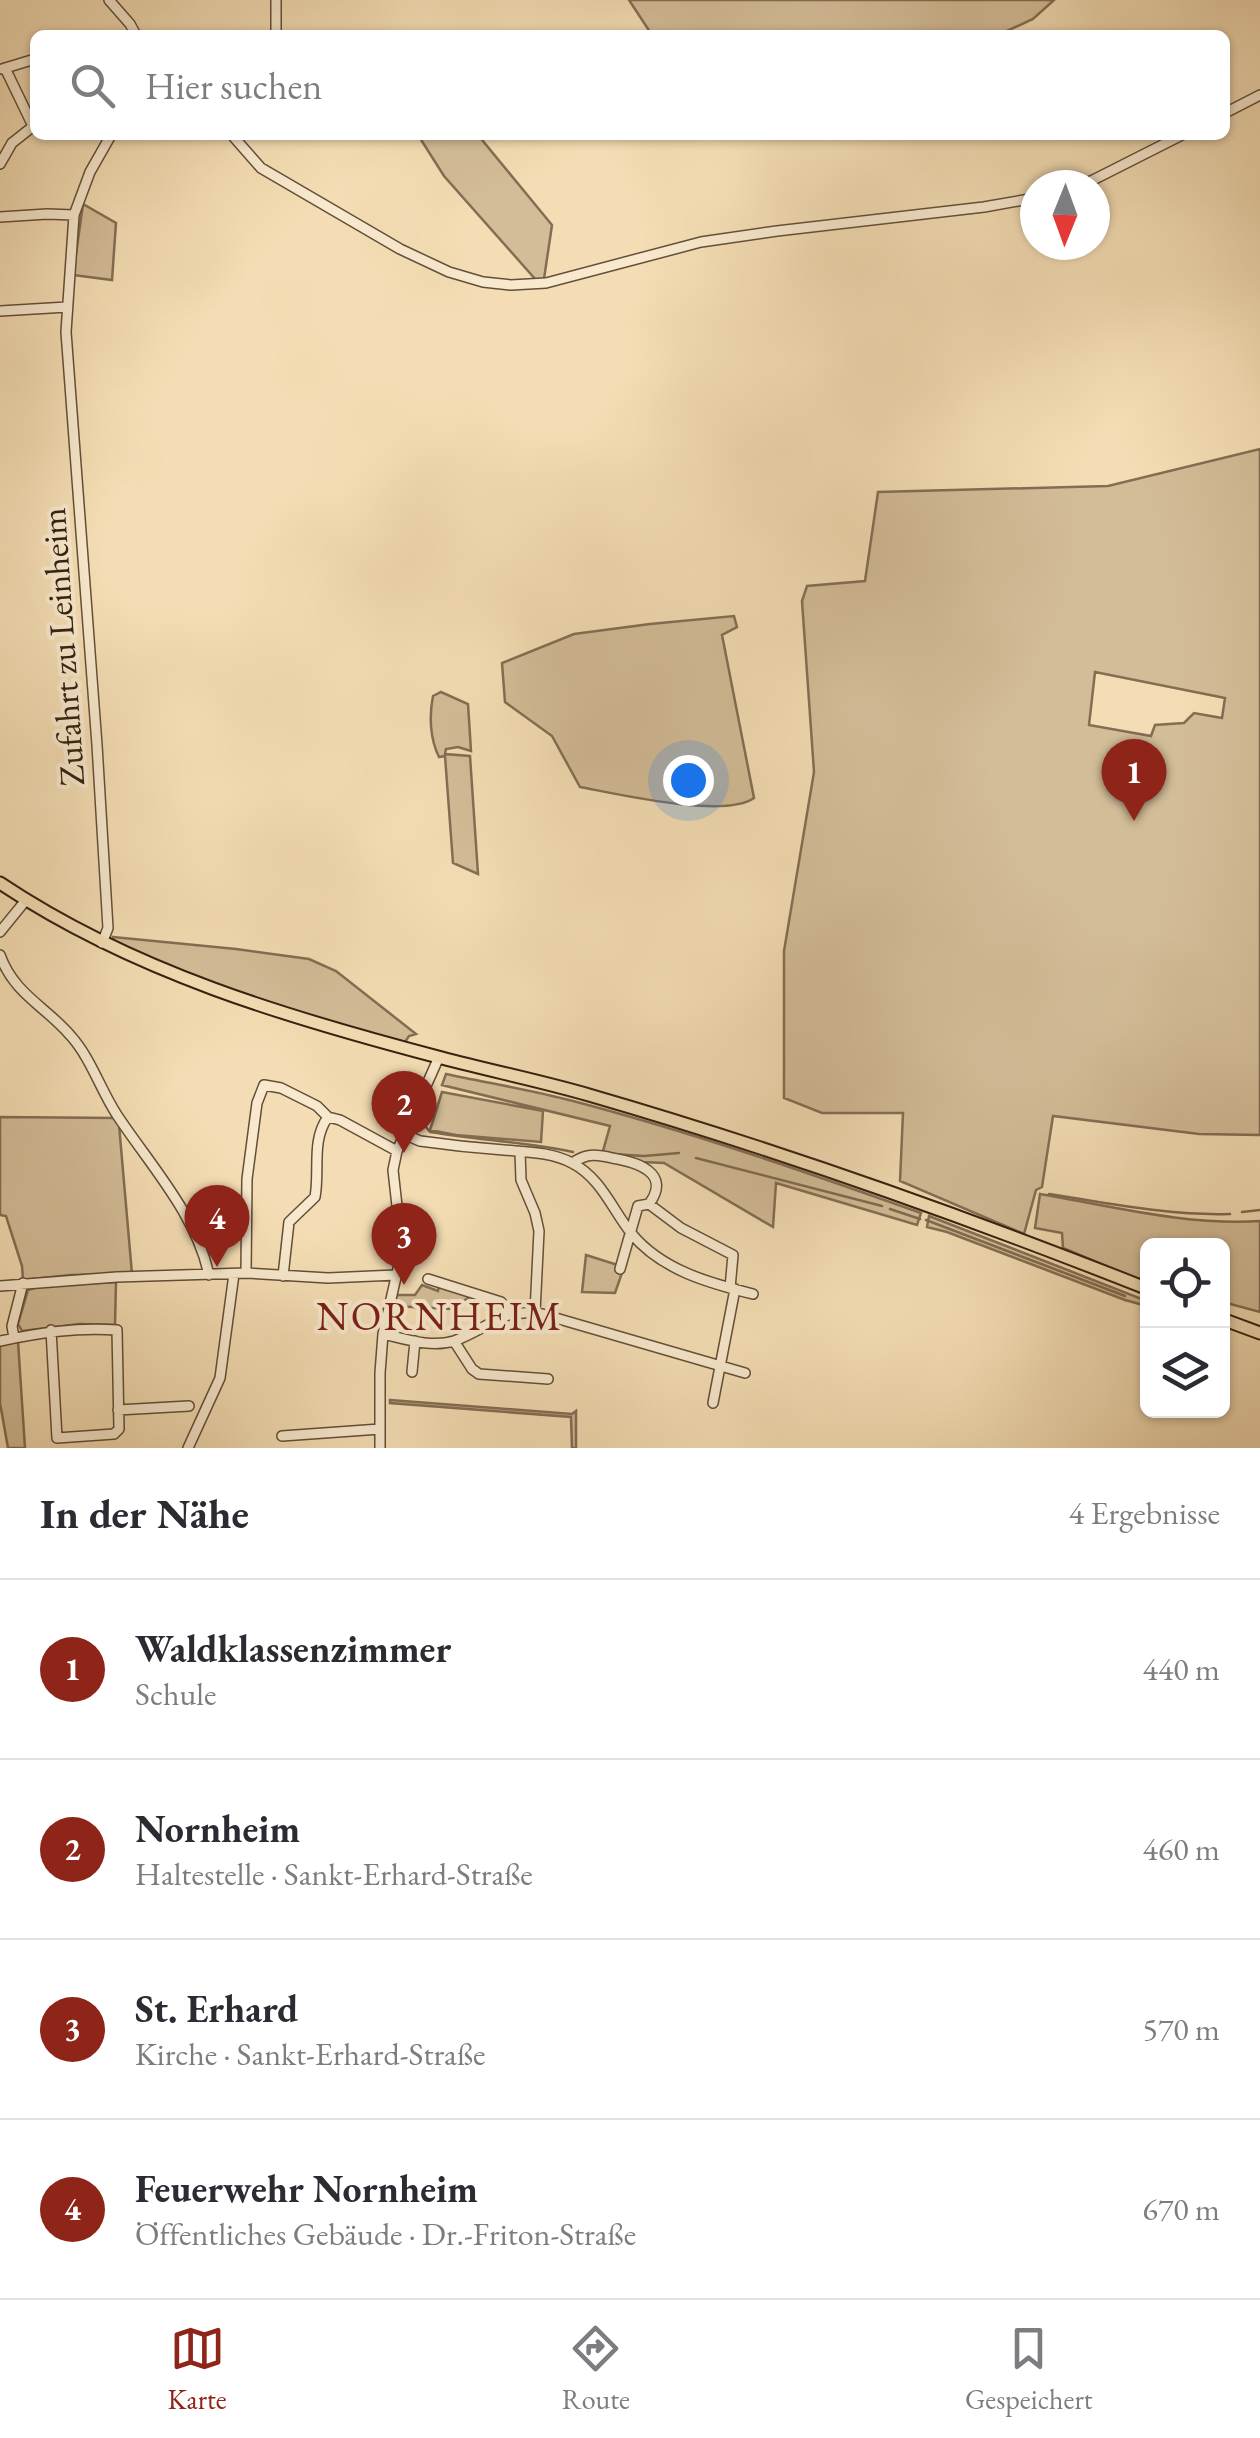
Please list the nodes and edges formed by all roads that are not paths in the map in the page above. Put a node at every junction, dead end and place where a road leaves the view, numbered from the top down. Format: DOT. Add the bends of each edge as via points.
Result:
graph roads {
  1 [pos="109,0"];
  2 [pos="276,0"];
  3 [pos="133,30"];
  4 [pos="276,30"];
  5 [pos="30,61"];
  6 [pos="2,69"];
  7 [pos="1260,96"];
  8 [pos="1230,111"];
  9 [pos="30,120"];
  10 [pos="30,129"];
  11 [pos="108,140"];
  12 [pos="236,140"];
  13 [pos="1172,140"];
  14 [pos="0,164"];
  15 [pos="1110,171"];
  16 [pos="1020,201"];
  17 [pos="74,215"];
  18 [pos="0,217"];
  19 [pos="66,306"];
  20 [pos="0,311"];
  21 [pos="0,883"];
  22 [pos="26,900"];
  23 [pos="0,932"];
  24 [pos="102,943"];
  25 [pos="0,955"];
  26 [pos="440,1057"];
  27 [pos="328,1117"];
  28 [pos="406,1135"];
  29 [pos="398,1151"];
  30 [pos="520,1152"];
  31 [pos="572,1163"];
  32 [pos="649,1204"];
  33 [pos="630,1231"];
  34 [pos="620,1268"];
  35 [pos="234,1274"];
  36 [pos="246,1274"];
  37 [pos="208,1275"];
  38 [pos="396,1275"];
  39 [pos="283,1276"];
  40 [pos="428,1279"];
  41 [pos="24,1283"];
  42 [pos="0,1286"];
  43 [pos="1140,1286"];
  44 [pos="732,1289"];
  45 [pos="753,1294"];
  46 [pos="535,1312"];
  47 [pos="512,1314"];
  48 [pos="1230,1322"];
  49 [pos="51,1330"];
  50 [pos="1260,1333"];
  51 [pos="383,1334"];
  52 [pos="14,1338"];
  53 [pos="0,1341"];
  54 [pos="415,1341"];
  55 [pos="454,1341"];
  56 [pos="720,1366"];
  57 [pos="412,1372"];
  58 [pos="745,1373"];
  59 [pos="548,1379"];
  60 [pos="713,1403"];
  61 [pos="189,1406"];
  62 [pos="118,1410"];
  63 [pos="380,1429"];
  64 [pos="282,1436"];
  65 [pos="188,1448"];
  66 [pos="380,1448"];
  1 -- 3 [label="street"];
  2 -- 4 [label="street"];
  5 -- 6 [label="street"];
  6 -- 9 [label="street"];
  7 -- 8 [label="street"];
  10 -- 14 [label="street"];
  11 -- 17 [label="street, Zufahrt zu Leinheim"];
  12 -- 16 [label="street" via="260,168 400,248 449,272 511,285 546,283 701,242"];
  13 -- 15 [label="street"];
  17 -- 18 [label="street"];
  17 -- 19 [label="street, Zufahrt zu Leinheim"];
  19 -- 20 [label="street"];
  19 -- 24 [label="street, Zufahrt zu Leinheim" via="100,782 108,928"];
  21 -- 22 [label="main road"];
  22 -- 23 [label="street"];
  22 -- 24 [label="main road"];
  24 -- 26 [label="main road" via="263,1007"];
  25 -- 37 [label="street" via="14,984 85,1054 188,1222"];
  26 -- 28 [label="street"];
  26 -- 43 [label="main road" via="765,1148"];
  27 -- 29 [label="street"];
  27 -- 36 [label="street" via="274,1086 261,1087 247,1178"];
  27 -- 39 [label="street" via="319,1139 314,1197 289,1222"];
  28 -- 29 [label="street"];
  28 -- 30 [label="street"];
  29 -- 38 [label="street" via="392,1172 402,1243"];
  30 -- 31 [label="street"];
  30 -- 46 [label="street" via="521,1180 539,1231"];
  31 -- 32 [label="street" via="593,1155 642,1165 656,1183"];
  31 -- 33 [label="street" via="596,1182"];
  32 -- 33 [label="street" via="638,1206"];
  32 -- 44 [label="street" via="686,1232 733,1254"];
  33 -- 34 [label="street"];
  33 -- 44 [label="street" via="662,1260"];
  35 -- 36 [label="street"];
  35 -- 37 [label="street"];
  35 -- 65 [label="street" via="220,1378"];
  36 -- 39 [label="street"];
  37 -- 41 [label="street"];
  38 -- 39 [label="street"];
  38 -- 51 [label="street"];
  40 -- 47 [label="street" via="501,1302"];
  41 -- 42 [label="street"];
  41 -- 52 [label="street"];
  44 -- 45 [label="street"];
  44 -- 56 [label="street"];
  46 -- 47 [label="street"];
  46 -- 56 [label="street"];
  47 -- 55 [label="street"];
  48 -- 50 [label="main road"];
  49 -- 52 [label="street"];
  49 -- 62 [label="street" via="117,1330"];
  49 -- 62 [label="street" via="57,1438 114,1434"];
  51 -- 54 [label="street"];
  51 -- 63 [label="street"];
  52 -- 53 [label="street"];
  54 -- 55 [label="street"];
  54 -- 57 [label="street"];
  55 -- 59 [label="street" via="479,1374"];
  56 -- 58 [label="street"];
  56 -- 60 [label="street"];
  61 -- 62 [label="street"];
  63 -- 64 [label="street"];
  63 -- 66 [label="street"];
}
